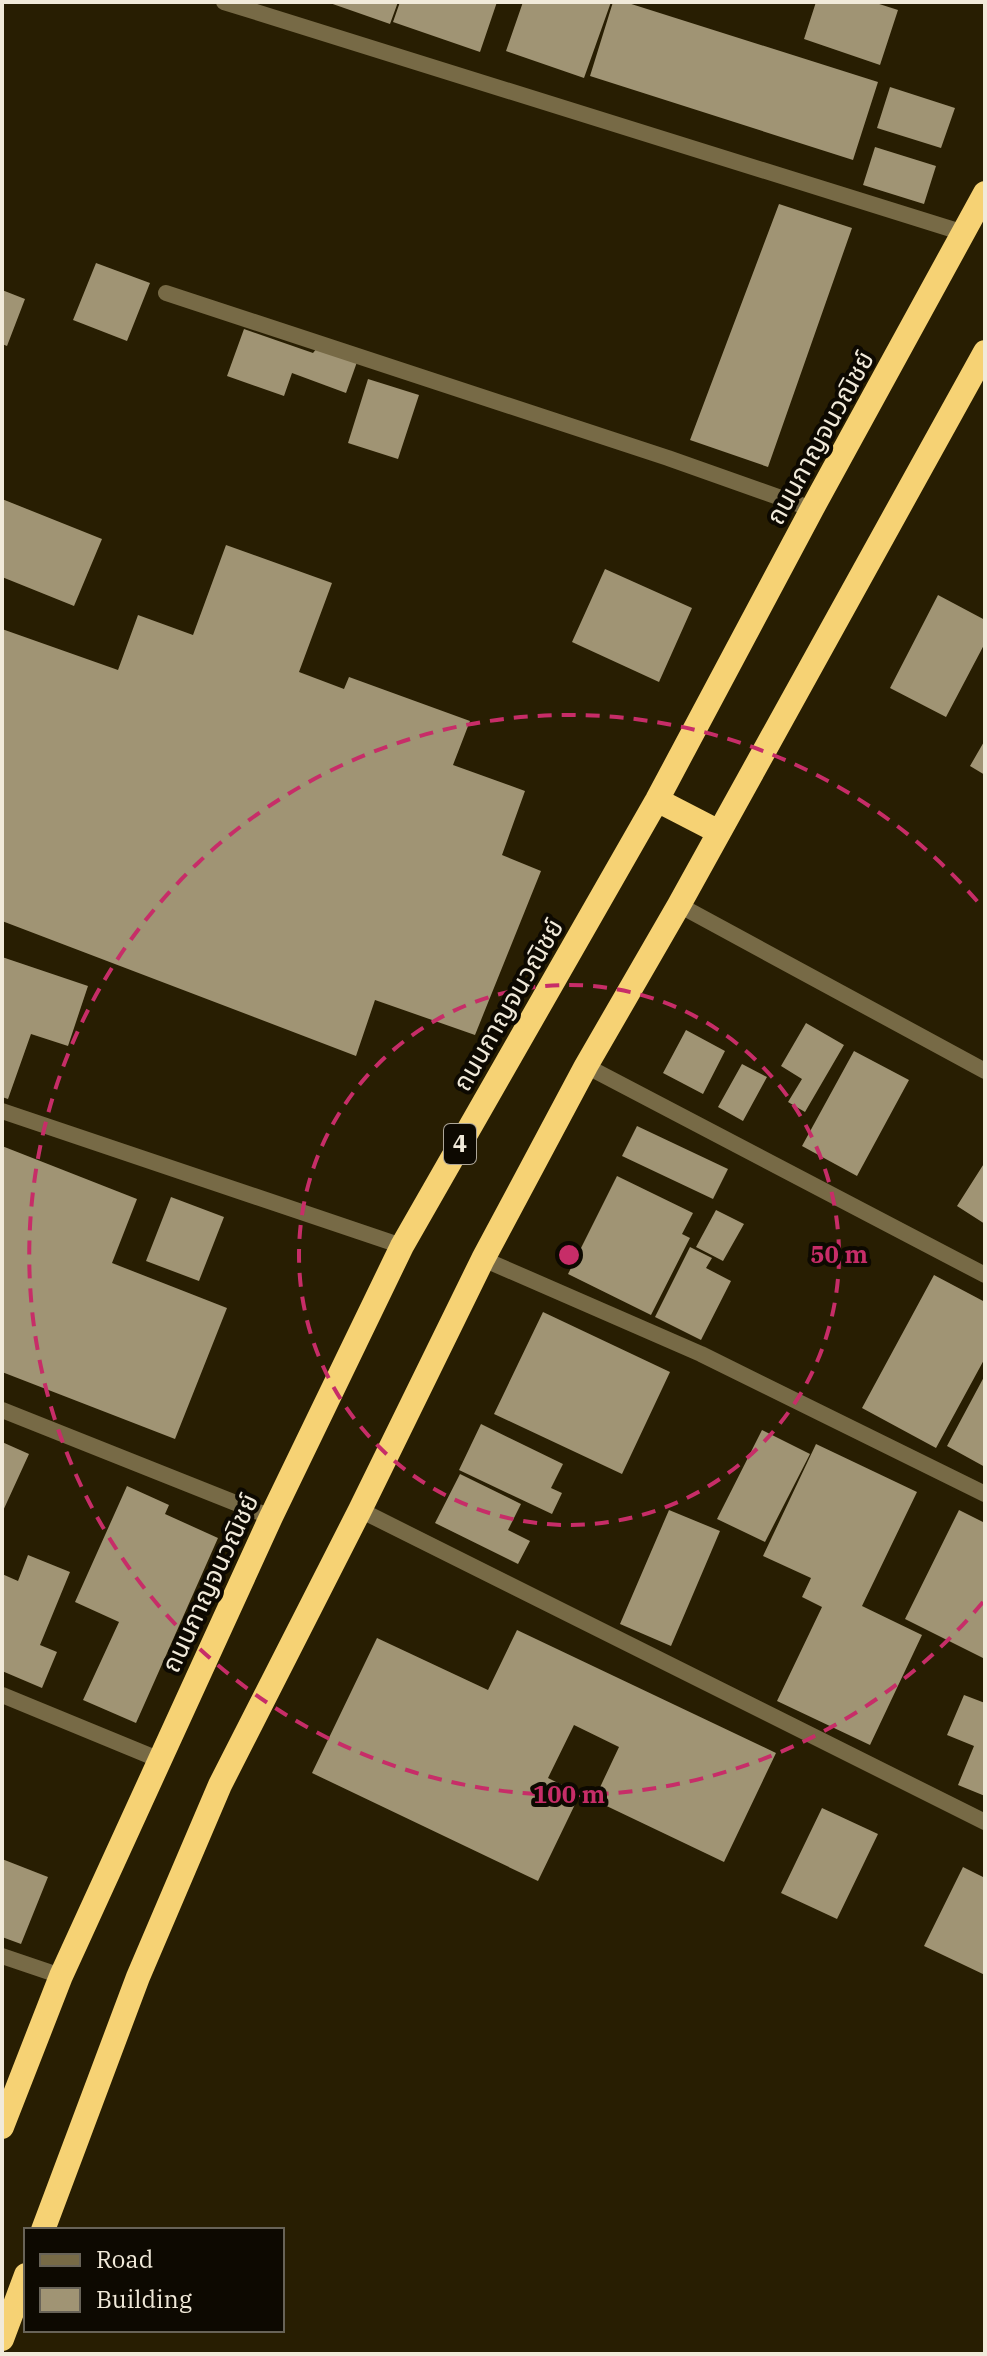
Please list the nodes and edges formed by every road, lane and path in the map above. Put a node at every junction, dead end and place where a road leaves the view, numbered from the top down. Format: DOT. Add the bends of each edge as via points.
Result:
graph roads {
  1 [pos="224,2"];
  2 [pos="985,193"];
  3 [pos="964,233"];
  4 [pos="166,293"];
  5 [pos="985,352"];
  6 [pos="812,509"];
  7 [pos="657,800"];
  8 [pos="719,832"];
  9 [pos="679,905"];
  10 [pos="586,1066"];
  11 [pos="985,1071"];
  12 [pos="2,1111"];
  13 [pos="402,1246"];
  14 [pos="483,1259"];
  15 [pos="985,1275"];
  16 [pos="2,1410"];
  17 [pos="985,1494"];
  18 [pos="360,1510"];
  19 [pos="271,1517"];
  20 [pos="2,1695"];
  21 [pos="160,1760"];
  22 [pos="985,1822"];
  23 [pos="2,1956"];
  24 [pos="61,1976"];
  25 [pos="2,2127"];
  26 [pos="44,2228"];
  27 [pos="24,2280"];
  28 [pos="2,2339"];
  1 -- 3 [label="street"];
  2 -- 3 [label="highway, ถนนกาญจนวณิชย์ / 4"];
  3 -- 6 [label="highway, ถนนกาญจนวณิชย์ / 4"];
  4 -- 6 [label="street"];
  5 -- 8 [label="highway"];
  6 -- 7 [label="highway, ถนนกาญจนวณิชย์ / 4"];
  7 -- 8 [label="highway"];
  7 -- 13 [label="highway, ถนนกาญจนวณิชย์ / 4"];
  8 -- 9 [label="highway"];
  9 -- 10 [label="highway"];
  9 -- 11 [label="street"];
  10 -- 14 [label="highway"];
  10 -- 15 [label="street"];
  12 -- 13 [label="street"];
  13 -- 19 [label="highway, ถนนกาญจนวณิชย์ / 4"];
  14 -- 17 [label="street" via="701,1354"];
  14 -- 18 [label="highway"];
  16 -- 19 [label="street"];
  18 -- 22 [label="street"];
  18 -- 26 [label="highway" via="214,1798 138,1977"];
  19 -- 21 [label="highway, ถนนกาญจนวณิชย์ / 4"];
  20 -- 21 [label="street"];
  21 -- 24 [label="highway, ถนนกาญจนวณิชย์ / 4"];
  23 -- 24 [label="street"];
  24 -- 25 [label="highway, ถนนกาญจนวณิชย์ / 4"];
  27 -- 28 [label="highway"];
}
